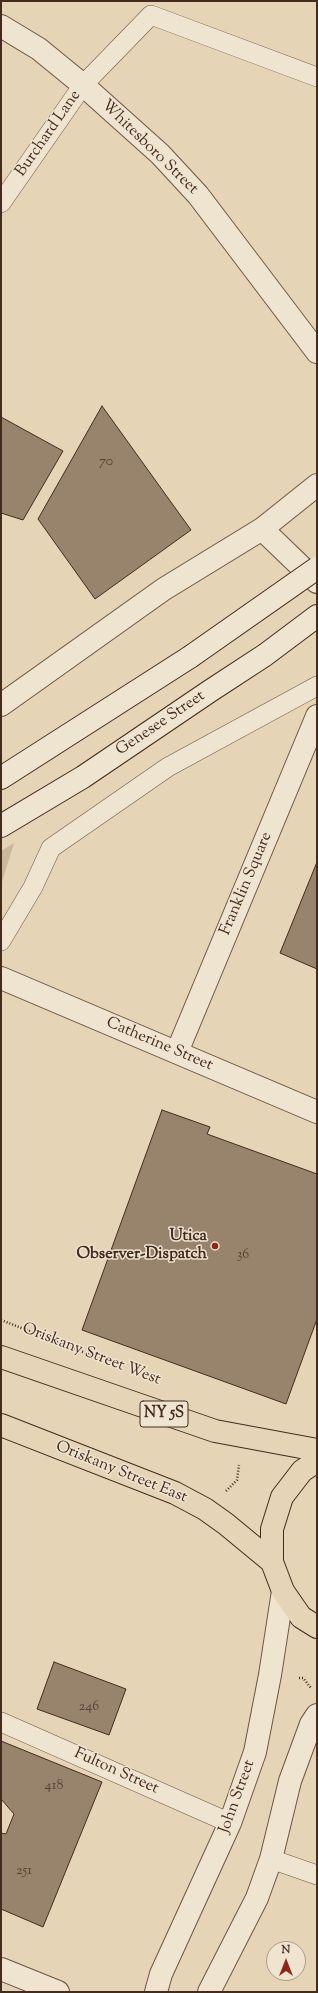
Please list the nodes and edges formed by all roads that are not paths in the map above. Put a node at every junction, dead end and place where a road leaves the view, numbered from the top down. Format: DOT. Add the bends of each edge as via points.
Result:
graph roads {
  1 [pos="1,26"];
  2 [pos="317,77"];
  3 [pos="83,85"];
  4 [pos="1,203"];
  5 [pos="317,352"];
  6 [pos="317,485"];
  7 [pos="262,529"];
  8 [pos="317,568"];
  9 [pos="317,582"];
  10 [pos="317,616"];
  11 [pos="317,686"];
  12 [pos="1,705"];
  13 [pos="317,716"];
  14 [pos="1,778"];
  15 [pos="1,826"];
  16 [pos="1,941"];
  17 [pos="1,978"];
  18 [pos="177,1052"];
  19 [pos="317,1112"];
  20 [pos="8,1360"];
  21 [pos="1,1425"];
  22 [pos="317,1450"];
  23 [pos="317,1461"];
  24 [pos="272,1562"];
  25 [pos="283,1591"];
  26 [pos="317,1628"];
  27 [pos="317,1715"];
  28 [pos="1,1722"];
  29 [pos="230,1823"];
  30 [pos="271,1859"];
  31 [pos="317,1875"];
  32 [pos="1,1969"];
  33 [pos="58,1992"];
  34 [pos="156,1992"];
  35 [pos="209,1992"];
  1 -- 3 [label="street, Whitesboro Street" via="38,49"];
  2 -- 3 [label="lane, Burchard Lane" via="151,15"];
  3 -- 4 [label="lane, Burchard Lane"];
  3 -- 5 [label="street, Whitesboro Street" via="160,154 198,195"];
  6 -- 7 [label="street"];
  7 -- 9 [label="street"];
  7 -- 12 [label="street" via="164,589"];
  8 -- 14 [label="street, bridge" via="190,658"];
  10 -- 15 [label="street, Genesee Street" via="265,655 83,778"];
  11 -- 16 [label="lane" via="168,767 51,848 33,887"];
  13 -- 18 [label="street, Franklin Square"];
  17 -- 18 [label="street, Catherine Street"];
  18 -- 19 [label="street, Catherine Street"];
  20 -- 22 [label="main road, NY 5S" via="215,1431"];
  21 -- 24 [label="main road, Oriskany Street East" via="175,1493 205,1509"];
  23 -- 24 [label="main road" via="302,1471 282,1497 272,1529"];
  24 -- 25 [label="main road"];
  25 -- 26 [label="main road" via="301,1616"];
  25 -- 29 [label="street, John Street" via="255,1752"];
  27 -- 30 [label="street" via="311,1724 290,1781"];
  28 -- 29 [label="lane, Fulton Street"];
  29 -- 34 [label="street, John Street" via="161,1974"];
  30 -- 31 [label="lane"];
  30 -- 35 [label="street" via="257,1898"];
  32 -- 33 [label="street"];
}
